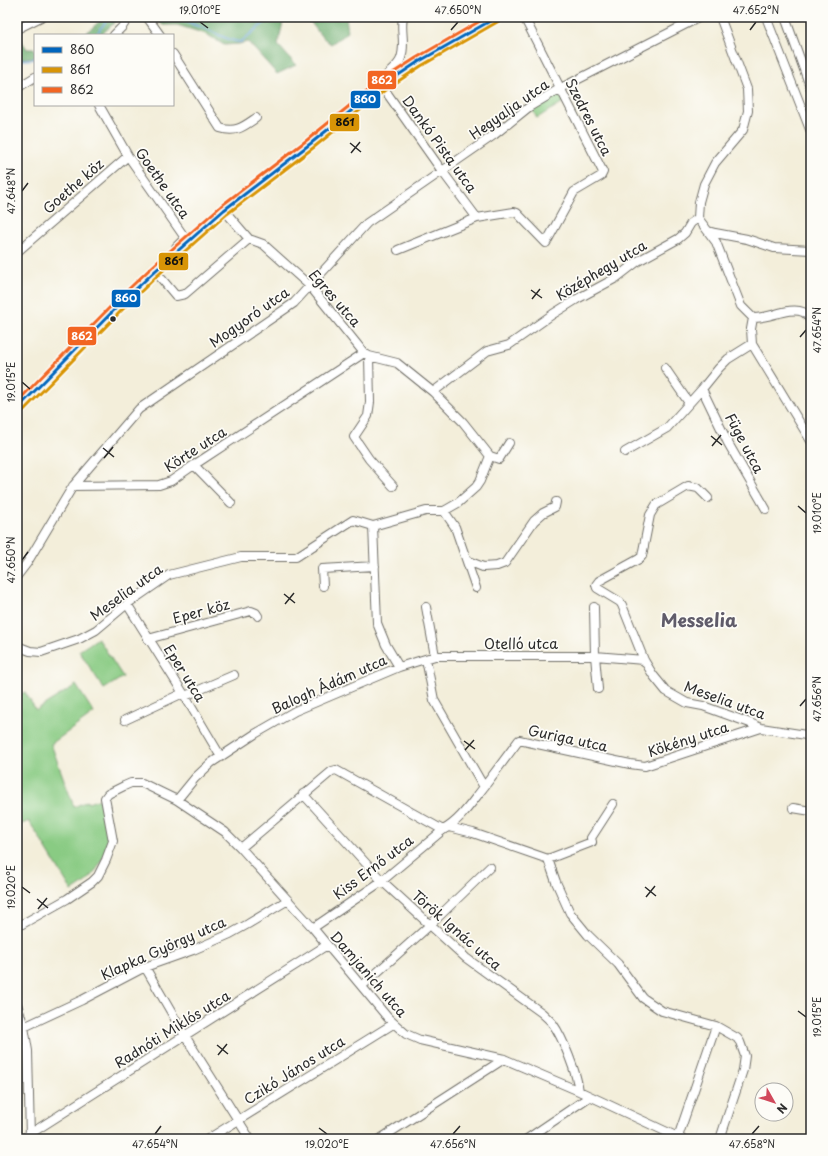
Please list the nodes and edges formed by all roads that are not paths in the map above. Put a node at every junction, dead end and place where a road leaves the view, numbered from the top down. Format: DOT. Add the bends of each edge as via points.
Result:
graph roads {
  1 [pos="129,17"];
  2 [pos="147,17"];
  3 [pos="403,17"];
  4 [pos="497,17"];
  5 [pos="524,17"];
  6 [pos="700,17"];
  7 [pos="720,17"];
  8 [pos="766,17"];
  9 [pos="785,17"];
  10 [pos="38,18"];
  11 [pos="17,29"];
  12 [pos="115,34"];
  13 [pos="159,34"];
  14 [pos="174,56"];
  15 [pos="34,78"];
  16 [pos="382,86"];
  17 [pos="17,88"];
  18 [pos="561,88"];
  19 [pos="811,89"];
  20 [pos="100,106"];
  21 [pos="256,118"];
  22 [pos="810,132"];
  23 [pos="128,156"];
  24 [pos="442,171"];
  25 [pos="224,210"];
  26 [pos="477,218"];
  27 [pos="698,218"];
  28 [pos="708,231"];
  29 [pos="249,239"];
  30 [pos="398,250"];
  31 [pos="811,250"];
  32 [pos="17,252"];
  33 [pos="155,271"];
  34 [pos="310,286"];
  35 [pos="753,318"];
  36 [pos="811,321"];
  37 [pos="752,344"];
  38 [pos="367,355"];
  39 [pos="665,368"];
  40 [pos="702,388"];
  41 [pos="433,392"];
  42 [pos="689,403"];
  43 [pos="17,409"];
  44 [pos="811,441"];
  45 [pos="509,443"];
  46 [pos="625,452"];
  47 [pos="490,456"];
  48 [pos="194,465"];
  49 [pos="73,486"];
  50 [pos="394,486"];
  51 [pos="708,498"];
  52 [pos="556,502"];
  53 [pos="231,503"];
  54 [pos="766,509"];
  55 [pos="444,511"];
  56 [pos="373,526"];
  57 [pos="468,561"];
  58 [pos="375,566"];
  59 [pos="17,576"];
  60 [pos="323,586"];
  61 [pos="476,588"];
  62 [pos="127,604"];
  63 [pos="426,607"];
  64 [pos="594,607"];
  65 [pos="258,616"];
  66 [pos="148,639"];
  67 [pos="17,646"];
  68 [pos="435,656"];
  69 [pos="595,656"];
  70 [pos="426,659"];
  71 [pos="644,660"];
  72 [pos="399,667"];
  73 [pos="234,675"];
  74 [pos="598,689"];
  75 [pos="184,695"];
  76 [pos="124,720"];
  77 [pos="762,728"];
  78 [pos="811,738"];
  79 [pos="221,757"];
  80 [pos="645,766"];
  81 [pos="484,787"];
  82 [pos="303,794"];
  83 [pos="177,800"];
  84 [pos="614,804"];
  85 [pos="793,808"];
  86 [pos="811,811"];
  87 [pos="446,829"];
  88 [pos="241,848"];
  89 [pos="548,859"];
  90 [pos="490,867"];
  91 [pos="382,881"];
  92 [pos="288,900"];
  93 [pos="430,925"];
  94 [pos="17,927"];
  95 [pos="312,928"];
  96 [pos="327,945"];
  97 [pos="145,967"];
  98 [pos="362,986"];
  99 [pos="17,1004"];
  100 [pos="393,1024"];
  101 [pos="716,1026"];
  102 [pos="24,1027"];
  103 [pos="185,1036"];
  104 [pos="504,1059"];
  105 [pos="579,1091"];
  106 [pos="589,1097"];
  107 [pos="238,1120"];
  108 [pos="30,1136"];
  109 [pos="680,1138"];
  110 [pos="22,1139"];
  111 [pos="208,1139"];
  112 [pos="250,1139"];
  113 [pos="380,1139"];
  114 [pos="527,1139"];
  115 [pos="720,1139"];
  1 -- 12 [label="street"];
  2 -- 13 [label="street"];
  3 -- 16 [label="street" via="401,60 385,77"];
  4 -- 16 [label="main road" via="418,62"];
  5 -- 18 [label="street, Szedres utca"];
  6 -- 18 [label="street, Hegyalja utca"];
  7 -- 27 [label="street" via="747,89 748,111 743,130 715,163 704,184"];
  8 -- 22 [label="street"];
  9 -- 19 [label="street"];
  10 -- 11 [label="street"];
  14 -- 21 [label="street" via="220,128 240,129"];
  15 -- 17 [label="street"];
  16 -- 24 [label="street, Dankó Pista utca"];
  16 -- 25 [label="main road"];
  18 -- 24 [label="street, Hegyalja utca" via="529,107"];
  18 -- 26 [label="street, Szedres utca" via="603,172 601,176 573,193 546,242 517,213"];
  20 -- 23 [label="street, Goethe utca"];
  23 -- 32 [label="street, Goethe köz"];
  23 -- 33 [label="street, Goethe utca" via="184,236"];
  24 -- 26 [label="street, Dankó Pista utca"];
  24 -- 34 [label="street, Mogyoró utca" via="367,223"];
  25 -- 29 [label="street, Egres utca"];
  25 -- 33 [label="main road"];
  26 -- 30 [label="street"];
  27 -- 28 [label="street"];
  27 -- 41 [label="street, Középhegy utca" via="678,239 553,314 509,345 487,351"];
  28 -- 31 [label="street" via="774,248"];
  28 -- 35 [label="street" via="716,242 741,306"];
  29 -- 33 [label="street" via="185,294 176,296"];
  29 -- 34 [label="street, Egres utca" via="263,244"];
  33 -- 43 [label="main road"];
  34 -- 38 [label="street, Egres utca"];
  34 -- 49 [label="street, Mogyoró utca" via="294,303 139,409"];
  35 -- 36 [label="street" via="793,310 803,312"];
  35 -- 37 [label="street"];
  37 -- 40 [label="street" via="728,359"];
  37 -- 44 [label="street"];
  38 -- 41 [label="street" via="397,363"];
  38 -- 48 [label="street, Körte utca"];
  38 -- 50 [label="street" via="370,402 368,416 354,437 369,459"];
  39 -- 42 [label="street"];
  40 -- 42 [label="street"];
  40 -- 54 [label="street, Füge utca" via="728,443"];
  41 -- 47 [label="street" via="464,422"];
  42 -- 46 [label="street" via="667,428"];
  45 -- 47 [label="street" via="499,459"];
  47 -- 55 [label="street" via="476,488"];
  48 -- 49 [label="street, Körte utca" via="171,481 159,485"];
  48 -- 53 [label="street"];
  49 -- 59 [label="street"];
  51 -- 71 [label="street, Meselia utca" via="698,488 688,486 656,505 650,515 640,559 596,585 622,605"];
  52 -- 57 [label="street" via="555,507 534,521 505,563 483,567"];
  55 -- 56 [label="street" via="426,511"];
  55 -- 57 [label="street" via="455,527"];
  56 -- 58 [label="street"];
  56 -- 62 [label="street, Meselia utca" via="353,520 296,557 241,557 169,575"];
  57 -- 61 [label="street"];
  58 -- 60 [label="street" via="322,569"];
  58 -- 72 [label="street" via="377,623"];
  62 -- 66 [label="street, Eper utca"];
  62 -- 67 [label="street, Meselia utca" via="96,630 79,639 41,652"];
  63 -- 68 [label="street"];
  64 -- 69 [label="street"];
  65 -- 66 [label="street, Eper köz" via="251,611"];
  66 -- 75 [label="street, Eper utca"];
  68 -- 69 [label="street, Otelló utca"];
  68 -- 70 [label="street, Otelló utca"];
  69 -- 71 [label="street, Otelló utca"];
  69 -- 74 [label="street"];
  70 -- 72 [label="street, Otelló utca"];
  70 -- 81 [label="street" via="434,700"];
  71 -- 77 [label="street, Meselia utca" via="666,691 687,703 703,706"];
  72 -- 79 [label="street, Balogh Ádám utca" via="296,711"];
  73 -- 75 [label="street"];
  75 -- 76 [label="street"];
  75 -- 79 [label="street, Eper utca"];
  77 -- 78 [label="street, Meselia utca"];
  77 -- 80 [label="street, Kökény utca"];
  79 -- 83 [label="street, Balogh Ádám utca" via="203,770"];
  80 -- 81 [label="street, Guriga utca" via="519,740"];
  81 -- 87 [label="street, Kiss Ernő utca" via="466,810"];
  82 -- 87 [label="street" via="336,770"];
  82 -- 88 [label="street"];
  82 -- 91 [label="street, Török Ignác utca"];
  83 -- 88 [label="street, Damjanich utca" via="226,832"];
  83 -- 94 [label="street, Damjanich utca" via="139,782 117,789 106,796 113,840 98,876 68,899"];
  84 -- 89 [label="street" via="591,838 592,842"];
  85 -- 86 [label="street"];
  87 -- 89 [label="street" via="473,833"];
  87 -- 91 [label="street, Kiss Ernő utca"];
  88 -- 92 [label="street, Damjanich utca"];
  89 -- 101 [label="street" via="570,913 618,964 643,998 662,1011"];
  90 -- 93 [label="street"];
  91 -- 93 [label="street, Török Ignác utca"];
  91 -- 95 [label="street, Kiss Ernő utca"];
  92 -- 95 [label="street, Damjanich utca"];
  92 -- 97 [label="street, Klapka György utca" via="224,936"];
  93 -- 98 [label="street"];
  93 -- 105 [label="street, Török Ignác utca" via="466,958 553,1023 578,1080"];
  95 -- 96 [label="street, Damjanich utca"];
  96 -- 98 [label="street, Damjanich utca"];
  96 -- 103 [label="street, Radnóti Miklós utca"];
  97 -- 102 [label="street, Klapka György utca"];
  97 -- 103 [label="street"];
  98 -- 100 [label="street, Damjanich utca"];
  99 -- 102 [label="street"];
  100 -- 104 [label="street, Damjanich utca" via="420,1040"];
  100 -- 107 [label="street, Czikó János utca"];
  101 -- 109 [label="street"];
  101 -- 115 [label="street" via="737,1038 745,1056 743,1070"];
  102 -- 108 [label="street" via="30,1076"];
  103 -- 107 [label="street"];
  103 -- 108 [label="street, Radnóti Miklós utca"];
  104 -- 105 [label="street, Damjanich utca"];
  104 -- 113 [label="street"];
  105 -- 106 [label="street, Damjanich utca"];
  106 -- 109 [label="street, Damjanich utca"];
  106 -- 114 [label="street"];
  107 -- 111 [label="street, Czikó János utca"];
  107 -- 112 [label="street"];
  108 -- 110 [label="street, Radnóti Miklós utca"];
}
